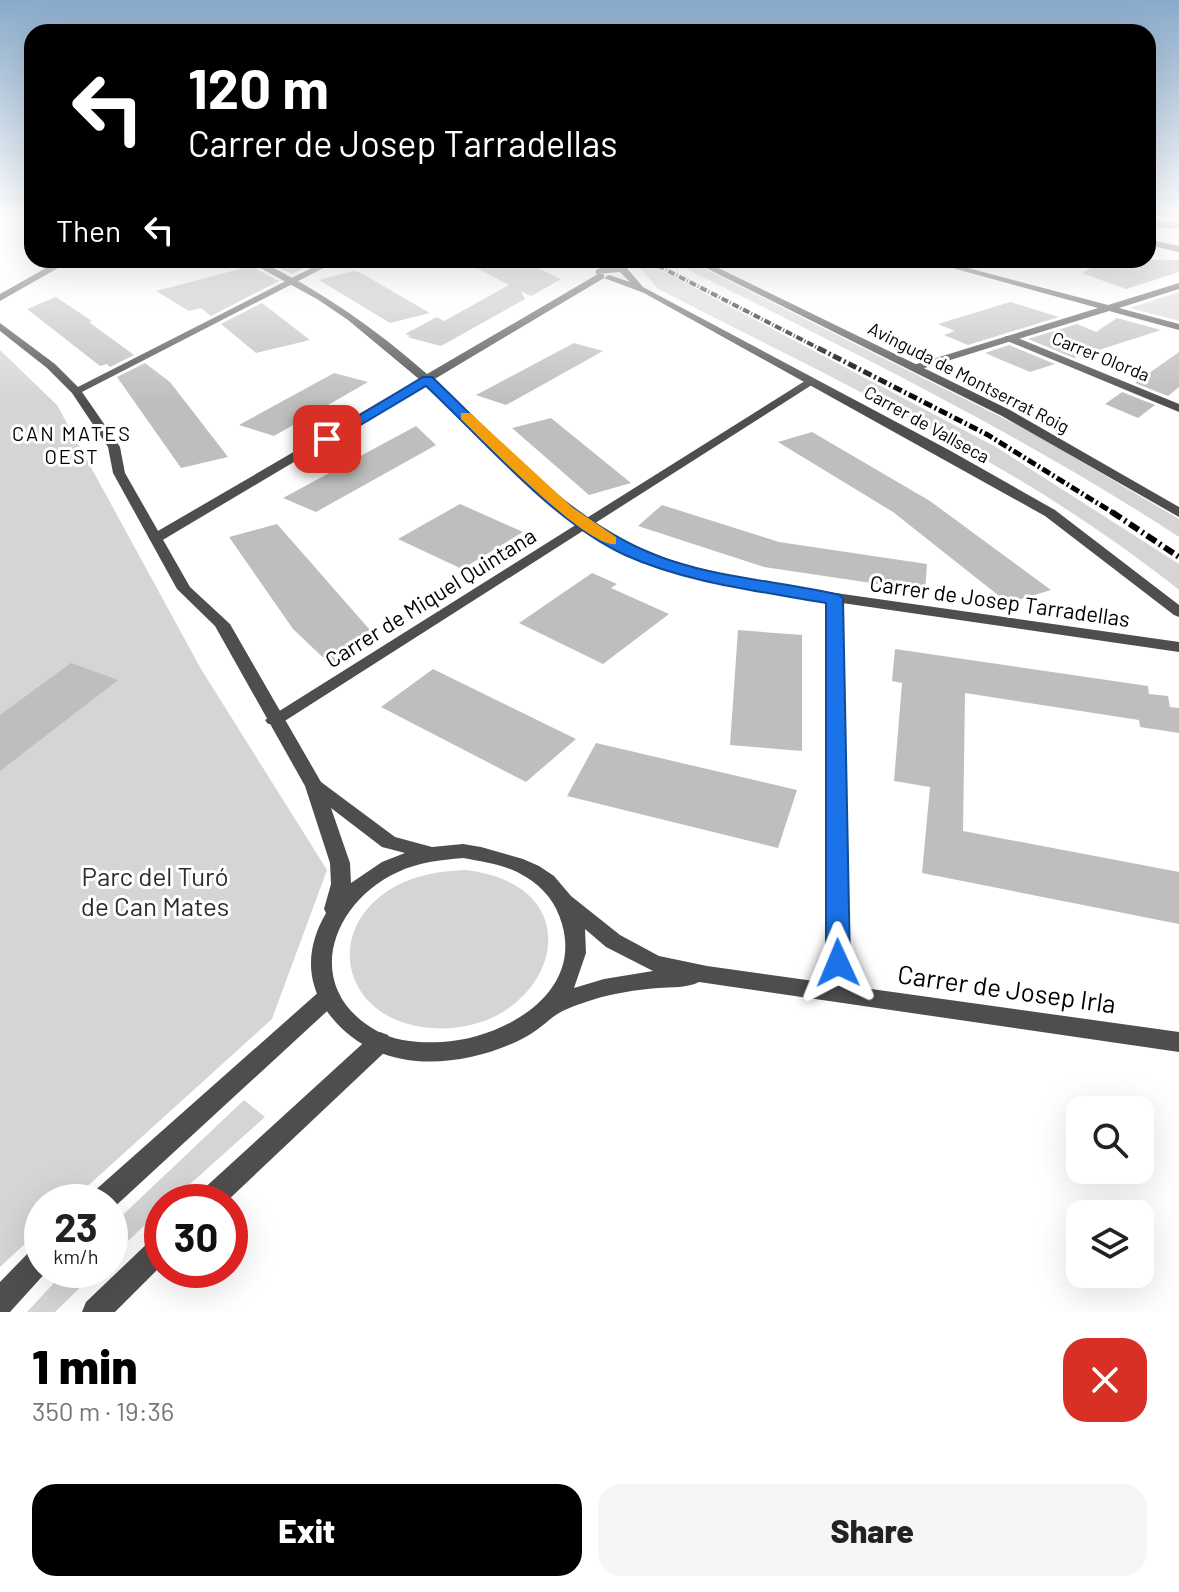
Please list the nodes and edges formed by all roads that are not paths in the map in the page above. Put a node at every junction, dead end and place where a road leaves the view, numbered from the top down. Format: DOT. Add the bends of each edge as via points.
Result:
graph roads {
  1 [pos="31,280"];
  2 [pos="291,280"];
  3 [pos="591,280"];
  4 [pos="627,280"];
  5 [pos="634,280"];
  6 [pos="736,280"];
  7 [pos="1008,280"];
  8 [pos="1179,286"];
  9 [pos="643,290"];
  10 [pos="0,298"];
  11 [pos="1107,307"];
  12 [pos="0,326"];
  13 [pos="1179,327"];
  14 [pos="1009,338"];
  15 [pos="914,368"];
  16 [pos="427,380"];
  17 [pos="812,381"];
  18 [pos="76,391"];
  19 [pos="1179,408"];
  20 [pos="1179,513"];
  21 [pos="586,525"];
  22 [pos="156,538"];
  23 [pos="834,599"];
  24 [pos="1179,612"];
  25 [pos="1179,647"];
  26 [pos="274,720"];
  27 [pos="314,786"];
  28 [pos="431,854"];
  29 [pos="563,899"];
  30 [pos="330,922"];
  31 [pos="707,975"];
  32 [pos="838,993"];
  33 [pos="329,996"];
  34 [pos="546,1010"];
  35 [pos="380,1042"];
  36 [pos="1179,1042"];
  37 [pos="120,1184"];
  38 [pos="227,1184"];
  39 [pos="144,1265"];
  40 [pos="24,1276"];
  41 [pos="0,1302"];
  42 [pos="96,1312"];
  1 -- 10 [label="street"];
  2 -- 16 [label="street, Carrer de Josep Tarradellas" via="375,333"];
  2 -- 18 [label="street"];
  3 -- 16 [label="street"];
  4 -- 9 [label="street, Carrer de Vallseca"];
  5 -- 9 [label="street, Carrer de Vallseca"];
  6 -- 15 [label="street, Avinguda de Montserrat Roig"];
  7 -- 11 [label="street"];
  8 -- 11 [label="street"];
  9 -- 17 [label="street, Carrer de Vallseca"];
  11 -- 13 [label="street"];
  11 -- 14 [label="street"];
  12 -- 18 [label="street"];
  14 -- 15 [label="street"];
  14 -- 19 [label="street, Carrer Olorda"];
  15 -- 20 [label="street, Avinguda de Montserrat Roig" via="1006,413"];
  16 -- 21 [label="street, Carrer de Josep Tarradellas"];
  16 -- 22 [label="street"];
  17 -- 21 [label="street, Carrer de Miquel Quintana"];
  17 -- 24 [label="street, Carrer de Vallseca" via="1050,513"];
  18 -- 22 [label="street" via="114,447 119,473"];
  21 -- 23 [label="street, Carrer de Josep Tarradellas" via="667,565 730,582"];
  21 -- 26 [label="street, Carrer de Miquel Quintana"];
  22 -- 26 [label="street" via="184,589 222,624"];
  23 -- 25 [label="street, Carrer de Josep Tarradellas"];
  23 -- 32 [label="street"];
  26 -- 27 [label="street"];
  27 -- 28 [label="street" via="389,842"];
  27 -- 30 [label="street" via="340,863 341,884"];
  28 -- 29 [label="street" via="463,851 516,862"];
  28 -- 30 [label="street" via="371,878"];
  29 -- 31 [label="street, Carrer de Josep Irla" via="613,941 654,963"];
  29 -- 34 [label="street" via="574,925 576,954 561,993"];
  30 -- 33 [label="street" via="321,971"];
  31 -- 32 [label="street, Carrer de Josep Irla"];
  31 -- 34 [label="street" via="602,988"];
  32 -- 36 [label="street, Carrer de Josep Irla"];
  33 -- 35 [label="street" via="358,1030"];
  33 -- 37 [label="street"];
  34 -- 35 [label="street" via="506,1038 455,1052 416,1051"];
  35 -- 38 [label="street"];
  39 -- 42 [label="street"];
  40 -- 41 [label="street"];
}
